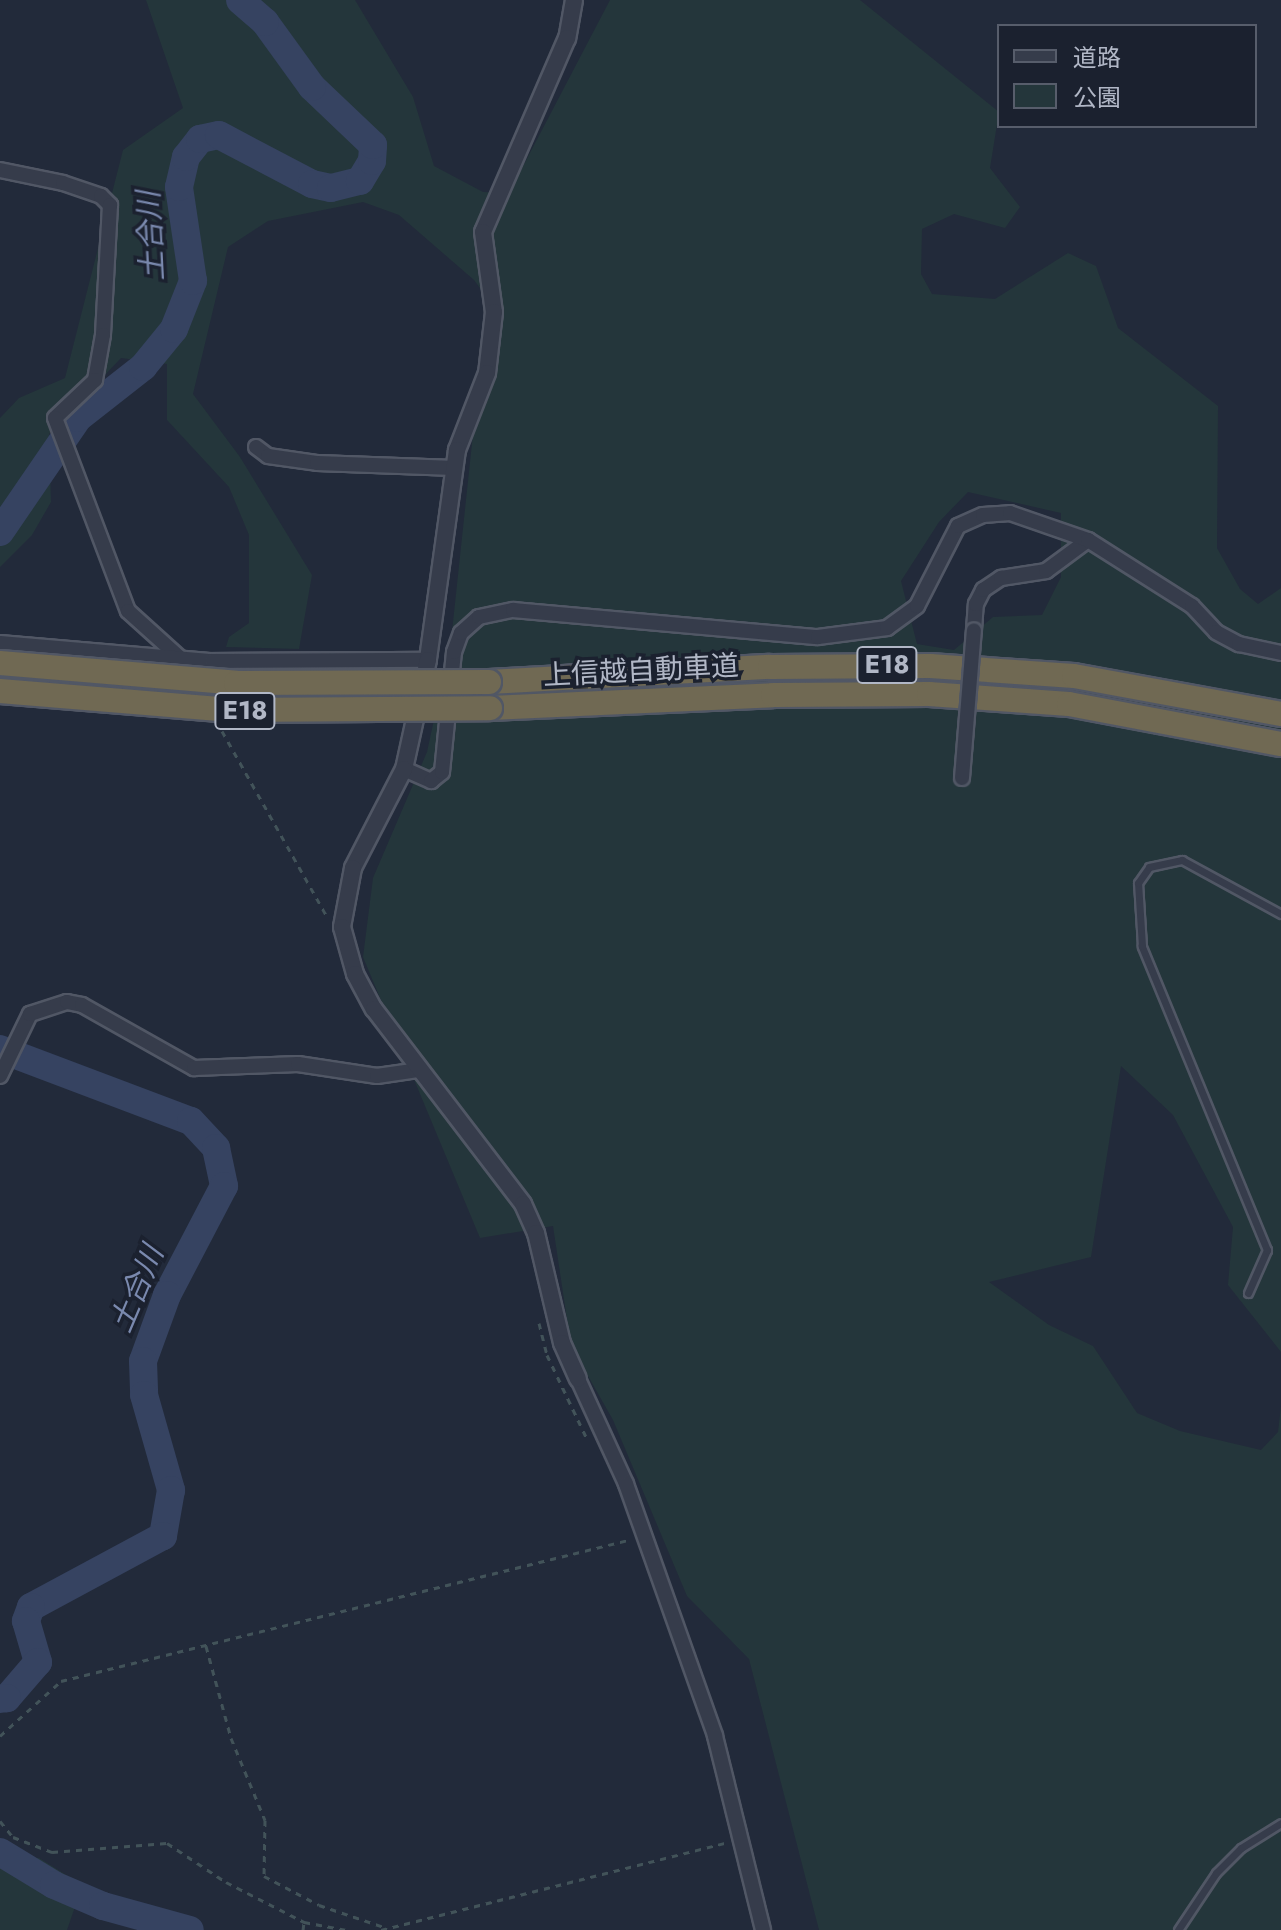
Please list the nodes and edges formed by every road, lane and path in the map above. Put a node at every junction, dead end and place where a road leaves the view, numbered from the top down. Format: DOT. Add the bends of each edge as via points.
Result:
graph roads {
  1 [pos="574,0"];
  2 [pos="0,170"];
  3 [pos="256,447"];
  4 [pos="455,468"];
  5 [pos="1088,540"];
  6 [pos="0,643"];
  7 [pos="1281,653"];
  8 [pos="180,658"];
  9 [pos="428,660"];
  10 [pos="0,663"];
  11 [pos="0,691"];
  12 [pos="1281,714"];
  13 [pos="218,723"];
  14 [pos="1281,744"];
  15 [pos="404,769"];
  16 [pos="962,778"];
  17 [pos="1281,914"];
  18 [pos="342,927"];
  19 [pos="418,1070"];
  20 [pos="0,1076"];
  21 [pos="1248,1293"];
  22 [pos="551,1301"];
  23 [pos="578,1379"];
  24 [pos="594,1454"];
  25 [pos="623,1526"];
  26 [pos="628,1540"];
  27 [pos="634,1555"];
  28 [pos="206,1646"];
  29 [pos="0,1736"];
  30 [pos="0,1821"];
  31 [pos="1281,1823"];
  32 [pos="723,1828"];
  33 [pos="304,1922"];
  34 [pos="387,1928"];
  35 [pos="303,1930"];
  36 [pos="346,1930"];
  37 [pos="381,1930"];
  38 [pos="763,1930"];
  39 [pos="1178,1930"];
  1 -- 4 [label="street" via="567,38 483,232 494,312 492,345 487,373 464,420"];
  2 -- 8 [label="street" via="63,183 101,196 110,205 103,335 95,380 55,418 128,611"];
  3 -- 4 [label="street" via="268,456 317,463"];
  4 -- 9 [label="street"];
  5 -- 7 [label="street" via="1192,606 1216,632 1239,644"];
  5 -- 15 [label="street" via="1010,513 983,515 958,526 917,606 887,628 856,634 818,637 494,611 461,633 454,652 442,772 431,781"];
  5 -- 16 [label="street, bridge" via="1046,571 1001,578 983,590 976,604"];
  6 -- 8 [label="street"];
  8 -- 9 [label="street"];
  9 -- 15 [label="street"];
  10 -- 12 [label="highway, 上信越自動車道 / E18, bridge" via="236,683 489,682 770,667 930,666 1074,676"];
  11 -- 14 [label="highway, 上信越自動車道 / E18, bridge" via="231,710 929,694 1069,704"];
  13 -- 18 [label="path" via="324,915"];
  15 -- 18 [label="street" via="353,868"];
  17 -- 21 [label="lane" via="1182,860 1149,867 1138,883 1146,957 1223,1131 1267,1250"];
  18 -- 19 [label="street" via="355,974"];
  19 -- 20 [label="street" via="377,1076 298,1064 194,1068 82,1005 67,1002 30,1014"];
  19 -- 22 [label="street" via="523,1204 536,1233"];
  22 -- 23 [label="street"];
  22 -- 24 [label="path" via="537,1302 541,1337"];
  23 -- 38 [label="street" via="626,1484 715,1736"];
  25 -- 26 [label="path"];
  26 -- 27 [label="path"];
  26 -- 28 [label="path"];
  28 -- 29 [label="path" via="61,1681"];
  28 -- 34 [label="path" via="231,1738 265,1820 264,1876 319,1905"];
  30 -- 33 [label="path" via="13,1837 52,1852 167,1843 226,1882"];
  31 -- 39 [label="lane" via="1241,1848 1216,1873"];
  32 -- 34 [label="path" via="726,1843"];
  33 -- 35 [label="path"];
  33 -- 36 [label="path"];
  34 -- 37 [label="path"];
}
